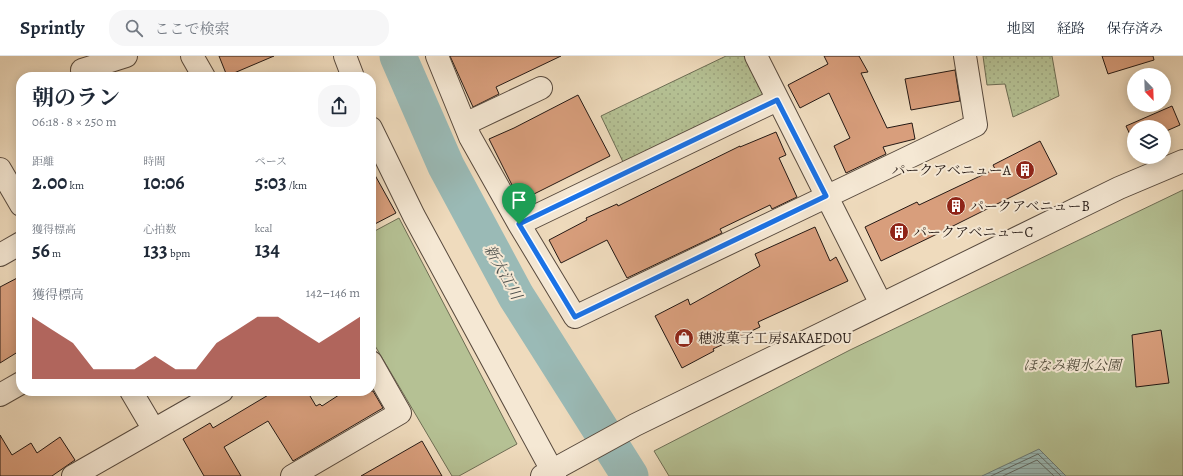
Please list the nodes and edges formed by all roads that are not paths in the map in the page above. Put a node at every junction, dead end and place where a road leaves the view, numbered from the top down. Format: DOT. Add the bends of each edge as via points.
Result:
graph roads {
  1 [pos="126,56"];
  2 [pos="192,56"];
  3 [pos="345,56"];
  4 [pos="437,56"];
  5 [pos="756,56"];
  6 [pos="965,56"];
  7 [pos="82,68"];
  8 [pos="201,72"];
  9 [pos="351,72"];
  10 [pos="541,88"];
  11 [pos="777,100"];
  12 [pos="465,124"];
  13 [pos="376,138"];
  14 [pos="1183,161"];
  15 [pos="0,169"];
  16 [pos="16,196"];
  17 [pos="826,196"];
  18 [pos="519,224"];
  19 [pos="16,246"];
  20 [pos="0,256"];
  21 [pos="881,304"];
  22 [pos="376,371"];
  23 [pos="16,386"];
  24 [pos="0,395"];
  25 [pos="134,396"];
  26 [pos="213,396"];
  27 [pos="154,430"];
  28 [pos="549,474"];
  29 [pos="73,476"];
  30 [pos="292,476"];
  1 -- 7 [label="street"];
  2 -- 8 [label="street"];
  3 -- 9 [label="street"];
  4 -- 12 [label="street"];
  5 -- 11 [label="street"];
  6 -- 17 [label="street" via="976,125"];
  10 -- 12 [label="street"];
  11 -- 17 [label="street"];
  11 -- 18 [label="street"];
  12 -- 18 [label="street"];
  13 -- 28 [label="street"];
  14 -- 21 [label="street" via="1119,188"];
  15 -- 16 [label="street"];
  17 -- 18 [label="street" via="575,317"];
  17 -- 21 [label="street"];
  19 -- 20 [label="street"];
  21 -- 28 [label="street" via="635,425"];
  22 -- 30 [label="street" via="400,413"];
  23 -- 24 [label="street"];
  25 -- 27 [label="street"];
  26 -- 27 [label="street"];
  27 -- 29 [label="street"];
}
